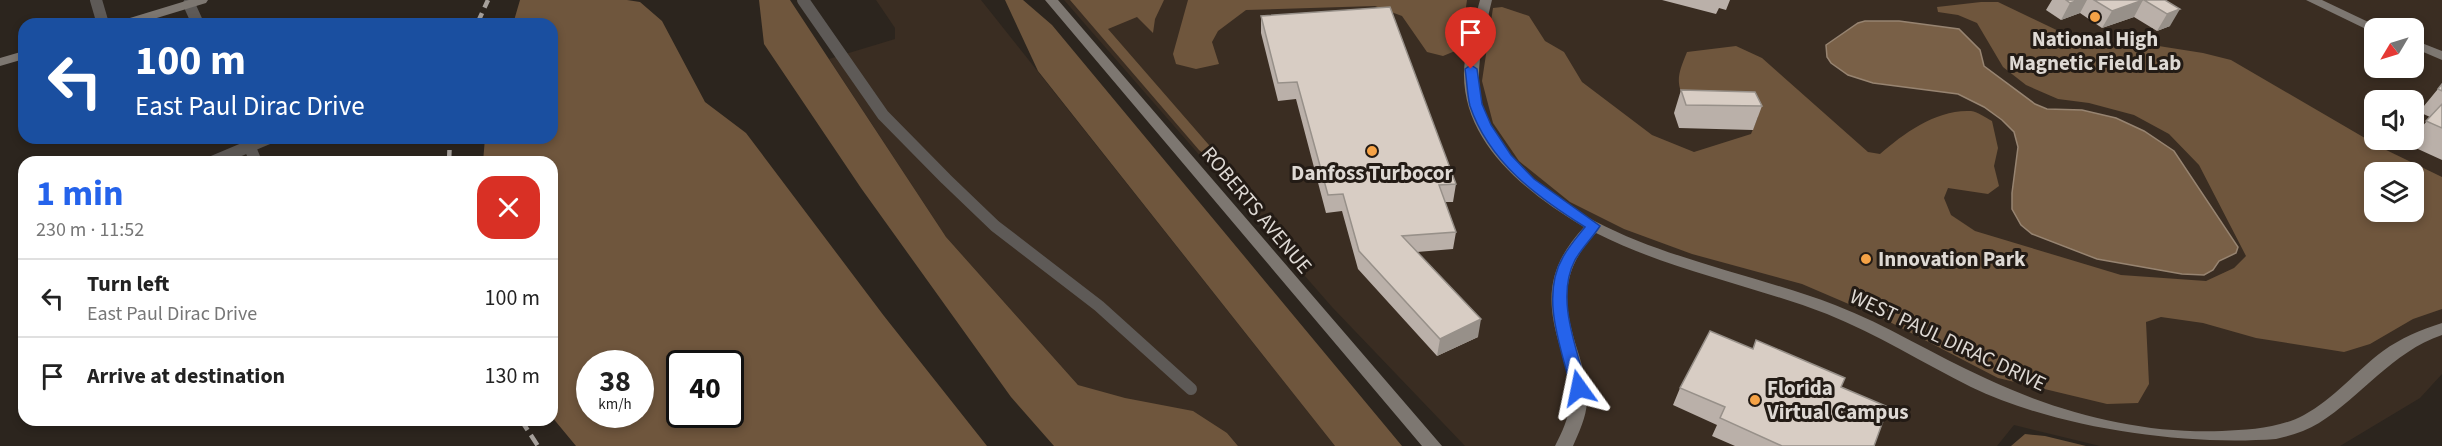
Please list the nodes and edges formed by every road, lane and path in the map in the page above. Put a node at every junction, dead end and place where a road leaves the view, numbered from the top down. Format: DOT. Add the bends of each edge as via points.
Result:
graph roads {
  1 [pos="96,0"];
  2 [pos="202,0"];
  3 [pos="802,0"];
  4 [pos="1051,0"];
  5 [pos="1486,0"];
  6 [pos="2312,0"];
  7 [pos="189,4"];
  8 [pos="102,18"];
  9 [pos="144,18"];
  10 [pos="195,18"];
  11 [pos="2364,23"];
  12 [pos="2424,48"];
  13 [pos="2442,56"];
  14 [pos="18,57"];
  15 [pos="0,62"];
  16 [pos="246,144"];
  17 [pos="223,156"];
  18 [pos="1594,226"];
  19 [pos="2442,329"];
  20 [pos="1191,389"];
  21 [pos="1433,446"];
  22 [pos="1564,446"];
  1 -- 8 [label="street"];
  2 -- 7 [label="street"];
  3 -- 20 [label="street" via="883,115 995,226 1099,306"];
  4 -- 21 [label="street, ROBERTS AVENUE"];
  5 -- 18 [label="street, WEST PAUL DIRAC DRIVE" via="1471,69 1476,104 1485,126 1529,182"];
  6 -- 11 [label="street"];
  7 -- 9 [label="street"];
  7 -- 10 [label="street"];
  12 -- 13 [label="street"];
  14 -- 15 [label="street"];
  16 -- 17 [label="street"];
  18 -- 19 [label="street, WEST PAUL DIRAC DRIVE" via="1647,250 1849,317 2018,401 2091,425 2137,435 2221,440 2289,428 2311,419 2400,349"];
  18 -- 22 [label="street" via="1568,259 1559,288 1562,321 1579,388 1575,423"];
}
